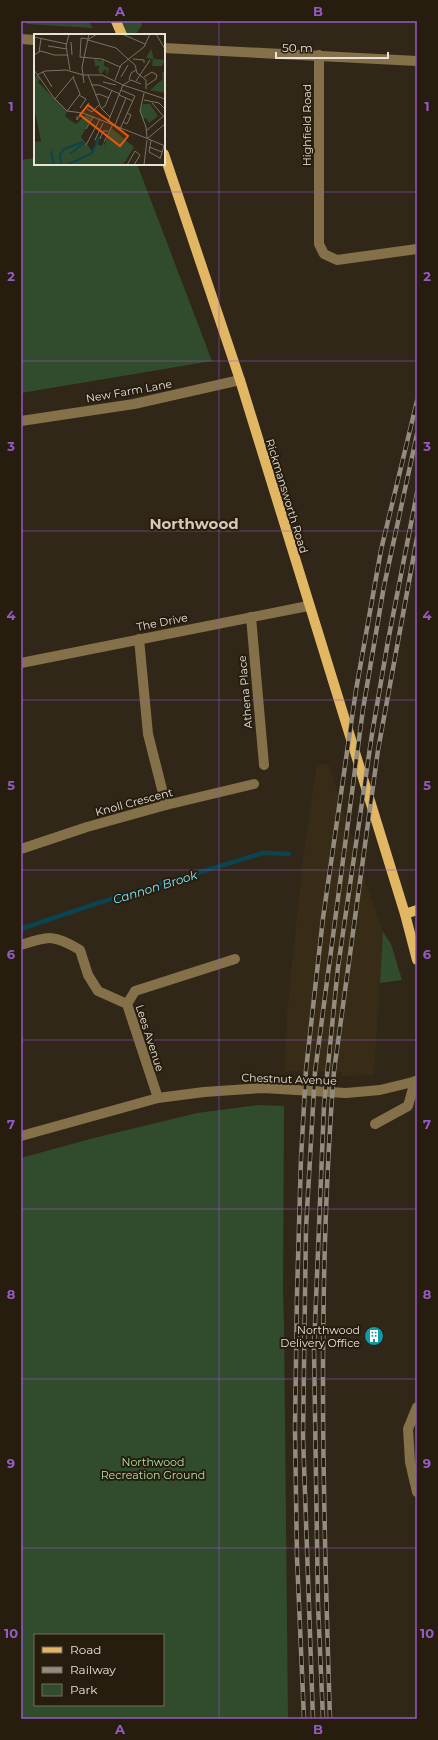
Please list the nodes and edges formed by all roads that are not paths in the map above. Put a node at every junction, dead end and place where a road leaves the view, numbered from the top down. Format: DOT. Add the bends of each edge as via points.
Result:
graph roads {
  1 [pos="116,21"];
  2 [pos="122,34"];
  3 [pos="21,39"];
  4 [pos="34,40"];
  5 [pos="165,48"];
  6 [pos="320,55"];
  7 [pos="417,61"];
  8 [pos="165,157"];
  9 [pos="417,249"];
  10 [pos="240,380"];
  11 [pos="21,421"];
  12 [pos="308,606"];
  13 [pos="251,617"];
  14 [pos="139,639"];
  15 [pos="21,663"];
  16 [pos="264,765"];
  17 [pos="254,784"];
  18 [pos="166,805"];
  19 [pos="21,849"];
  20 [pos="417,910"];
  21 [pos="405,914"];
  22 [pos="21,945"];
  23 [pos="235,959"];
  24 [pos="417,960"];
  25 [pos="127,1004"];
  26 [pos="416,1081"];
  27 [pos="158,1098"];
  28 [pos="375,1124"];
  29 [pos="21,1136"];
  30 [pos="417,1407"];
  31 [pos="417,1492"];
  1 -- 2 [label="main road"];
  3 -- 4 [label="street"];
  5 -- 6 [label="street"];
  6 -- 7 [label="street"];
  6 -- 9 [label="street, Highfield Road" via="319,244 324,254 337,260"];
  8 -- 10 [label="main road, Rickmansworth Road"];
  10 -- 11 [label="street, New Farm Lane" via="134,404"];
  10 -- 12 [label="main road, Rickmansworth Road"];
  12 -- 13 [label="street, The Drive"];
  12 -- 21 [label="main road, Rickmansworth Road"];
  13 -- 14 [label="street, The Drive"];
  13 -- 16 [label="street, Athena Place"];
  14 -- 15 [label="street, The Drive"];
  14 -- 18 [label="street" via="148,734"];
  17 -- 18 [label="street, Knoll Crescent"];
  18 -- 19 [label="street, Knoll Crescent"];
  20 -- 21 [label="main road"];
  21 -- 24 [label="main road, Rickmansworth Road"];
  22 -- 25 [label="street, Lees Avenue" via="45,938 62,940 80,950 88,975 98,991"];
  23 -- 25 [label="street" via="135,991"];
  25 -- 27 [label="street, Lees Avenue"];
  26 -- 27 [label="street, Chestnut Avenue" via="380,1090 346,1093 263,1088"];
  26 -- 28 [label="street" via="408,1106"];
  27 -- 29 [label="street, Chestnut Avenue"];
  30 -- 31 [label="street" via="408,1428 410,1462"];
}
